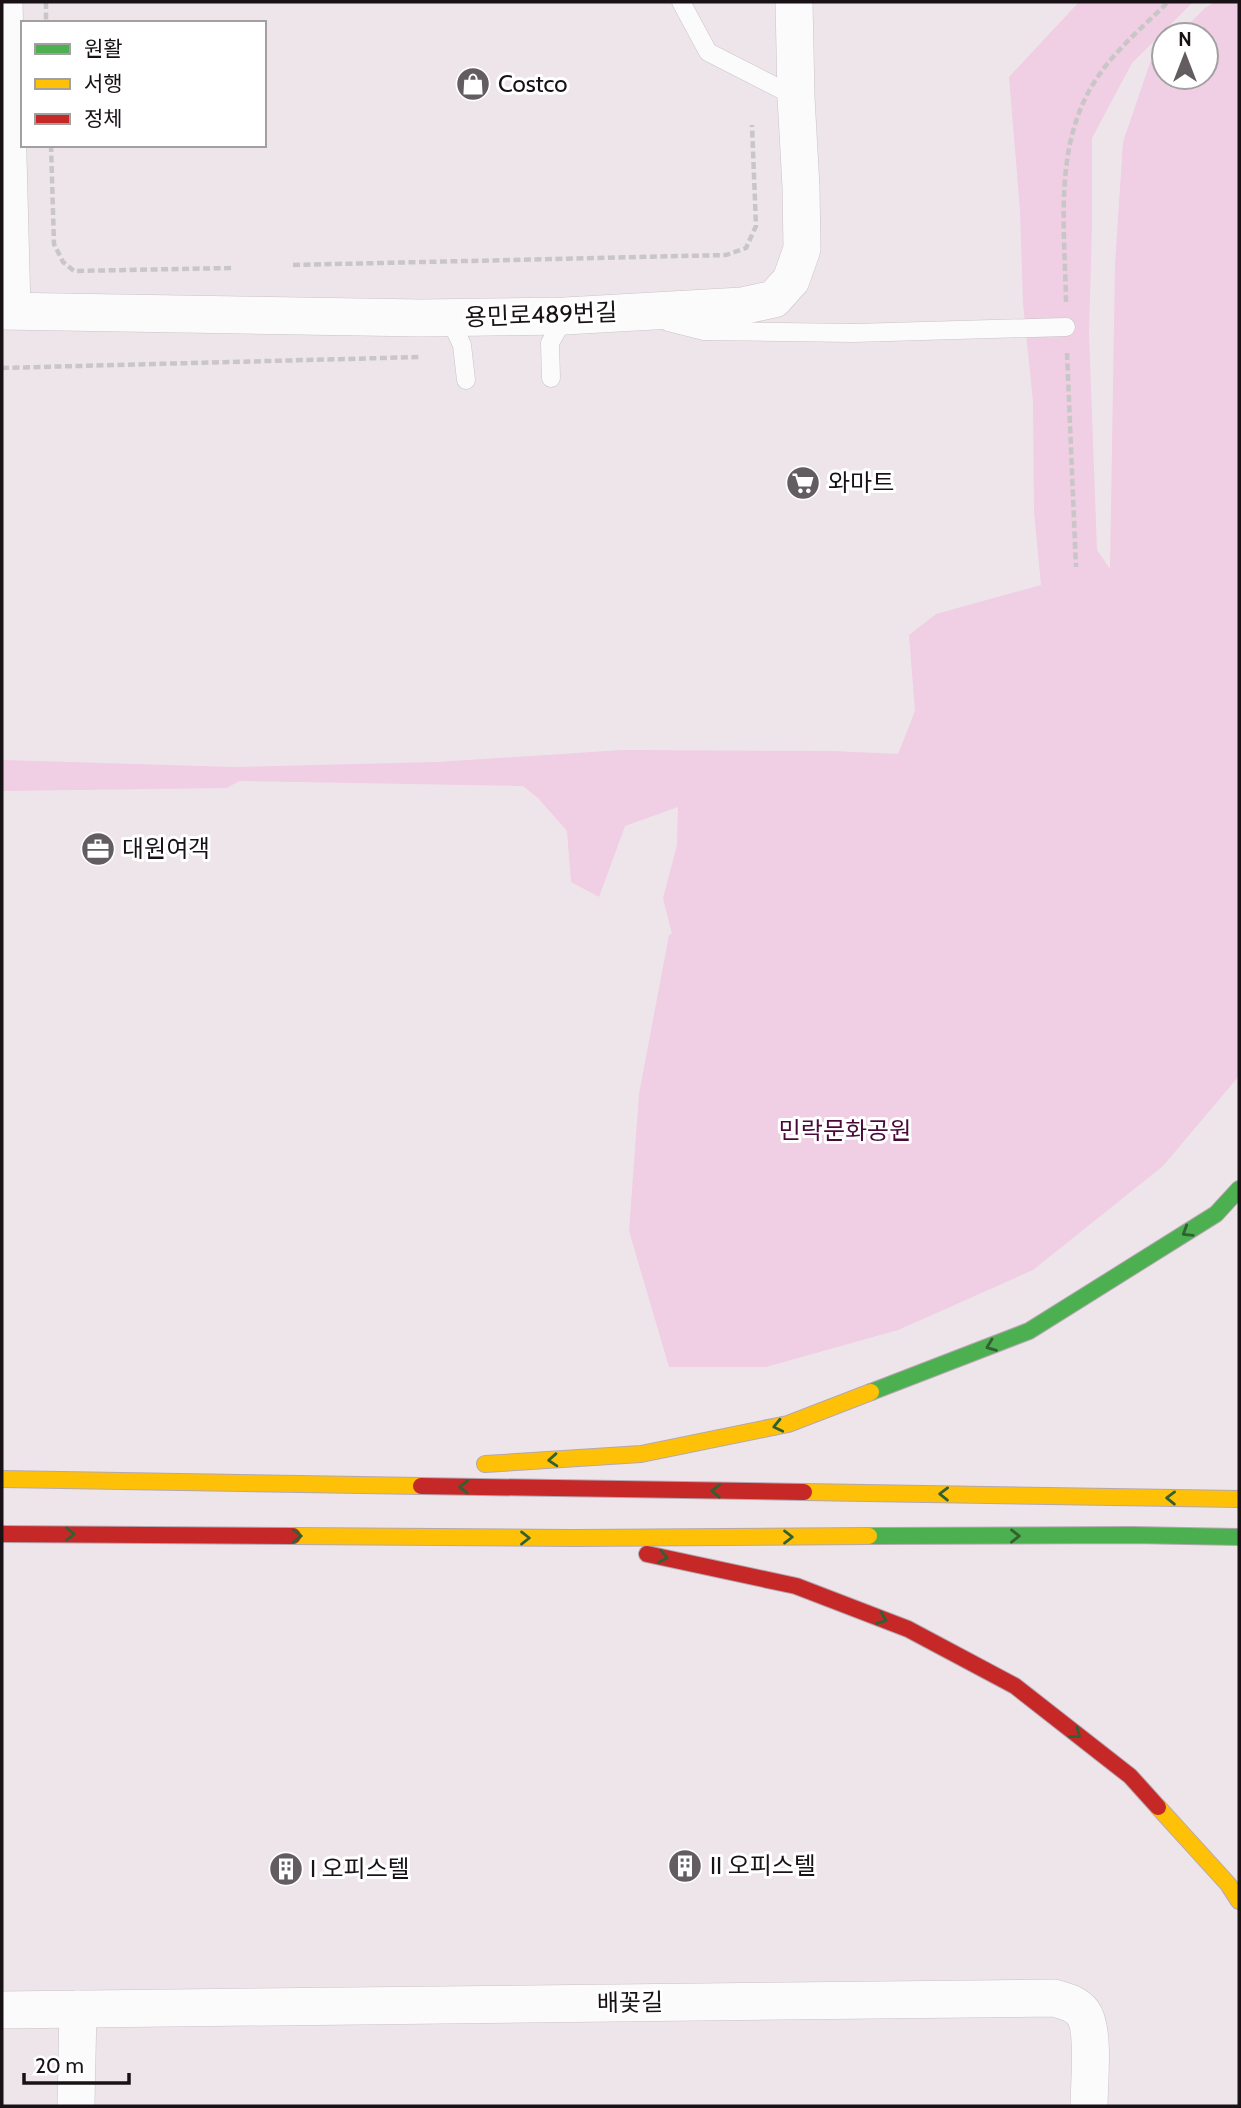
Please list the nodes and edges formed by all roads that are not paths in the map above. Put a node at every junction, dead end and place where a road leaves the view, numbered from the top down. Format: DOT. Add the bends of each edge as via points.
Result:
graph roads {
  1 [pos="4,2"];
  2 [pos="681,2"];
  3 [pos="794,2"];
  4 [pos="796,97"];
  5 [pos="7,310"];
  6 [pos="627,312"];
  7 [pos="565,316"];
  8 [pos="449,317"];
  9 [pos="1066,327"];
  10 [pos="551,378"];
  11 [pos="466,380"];
  12 [pos="1239,1189"];
  13 [pos="474,1465"];
  14 [pos="391,1470"];
  15 [pos="2,1479"];
  16 [pos="196,1482"];
  17 [pos="1239,1499"];
  18 [pos="2,1534"];
  19 [pos="1239,1537"];
  20 [pos="573,1538"];
  21 [pos="1239,1901"];
  22 [pos="78,2009"];
  23 [pos="2,2010"];
  24 [pos="76,2106"];
  25 [pos="1089,2106"];
  1 -- 5 [label="street"];
  2 -- 4 [label="lane" via="708,52"];
  3 -- 4 [label="street, 용민로489번길"];
  4 -- 6 [label="street, 용민로489번길" via="802,250 791,280 774,299 742,306"];
  5 -- 8 [label="street, 용민로489번길"];
  6 -- 7 [label="street, 용민로489번길"];
  6 -- 9 [label="lane" via="704,331 854,333"];
  7 -- 8 [label="street, 용민로489번길"];
  7 -- 10 [label="lane" via="550,343"];
  8 -- 11 [label="lane" via="462,345"];
  12 -- 13 [label="highway, one-way" via="1216,1214 1030,1331 788,1424 641,1454"];
  14 -- 16 [label="highway"];
  15 -- 16 [label="highway"];
  17 -- 16 [label="highway, one-way"];
  18 -- 20 [label="highway, one-way"];
  20 -- 19 [label="highway, one-way"];
  20 -- 21 [label="highway, one-way" via="796,1586 908,1629 1015,1686 1130,1776"];
  22 -- 23 [label="street, 배꽃길"];
  22 -- 24 [label="street"];
  22 -- 25 [label="street, 배꽃길" via="1054,1998 1083,2013 1090,2035"];
}
